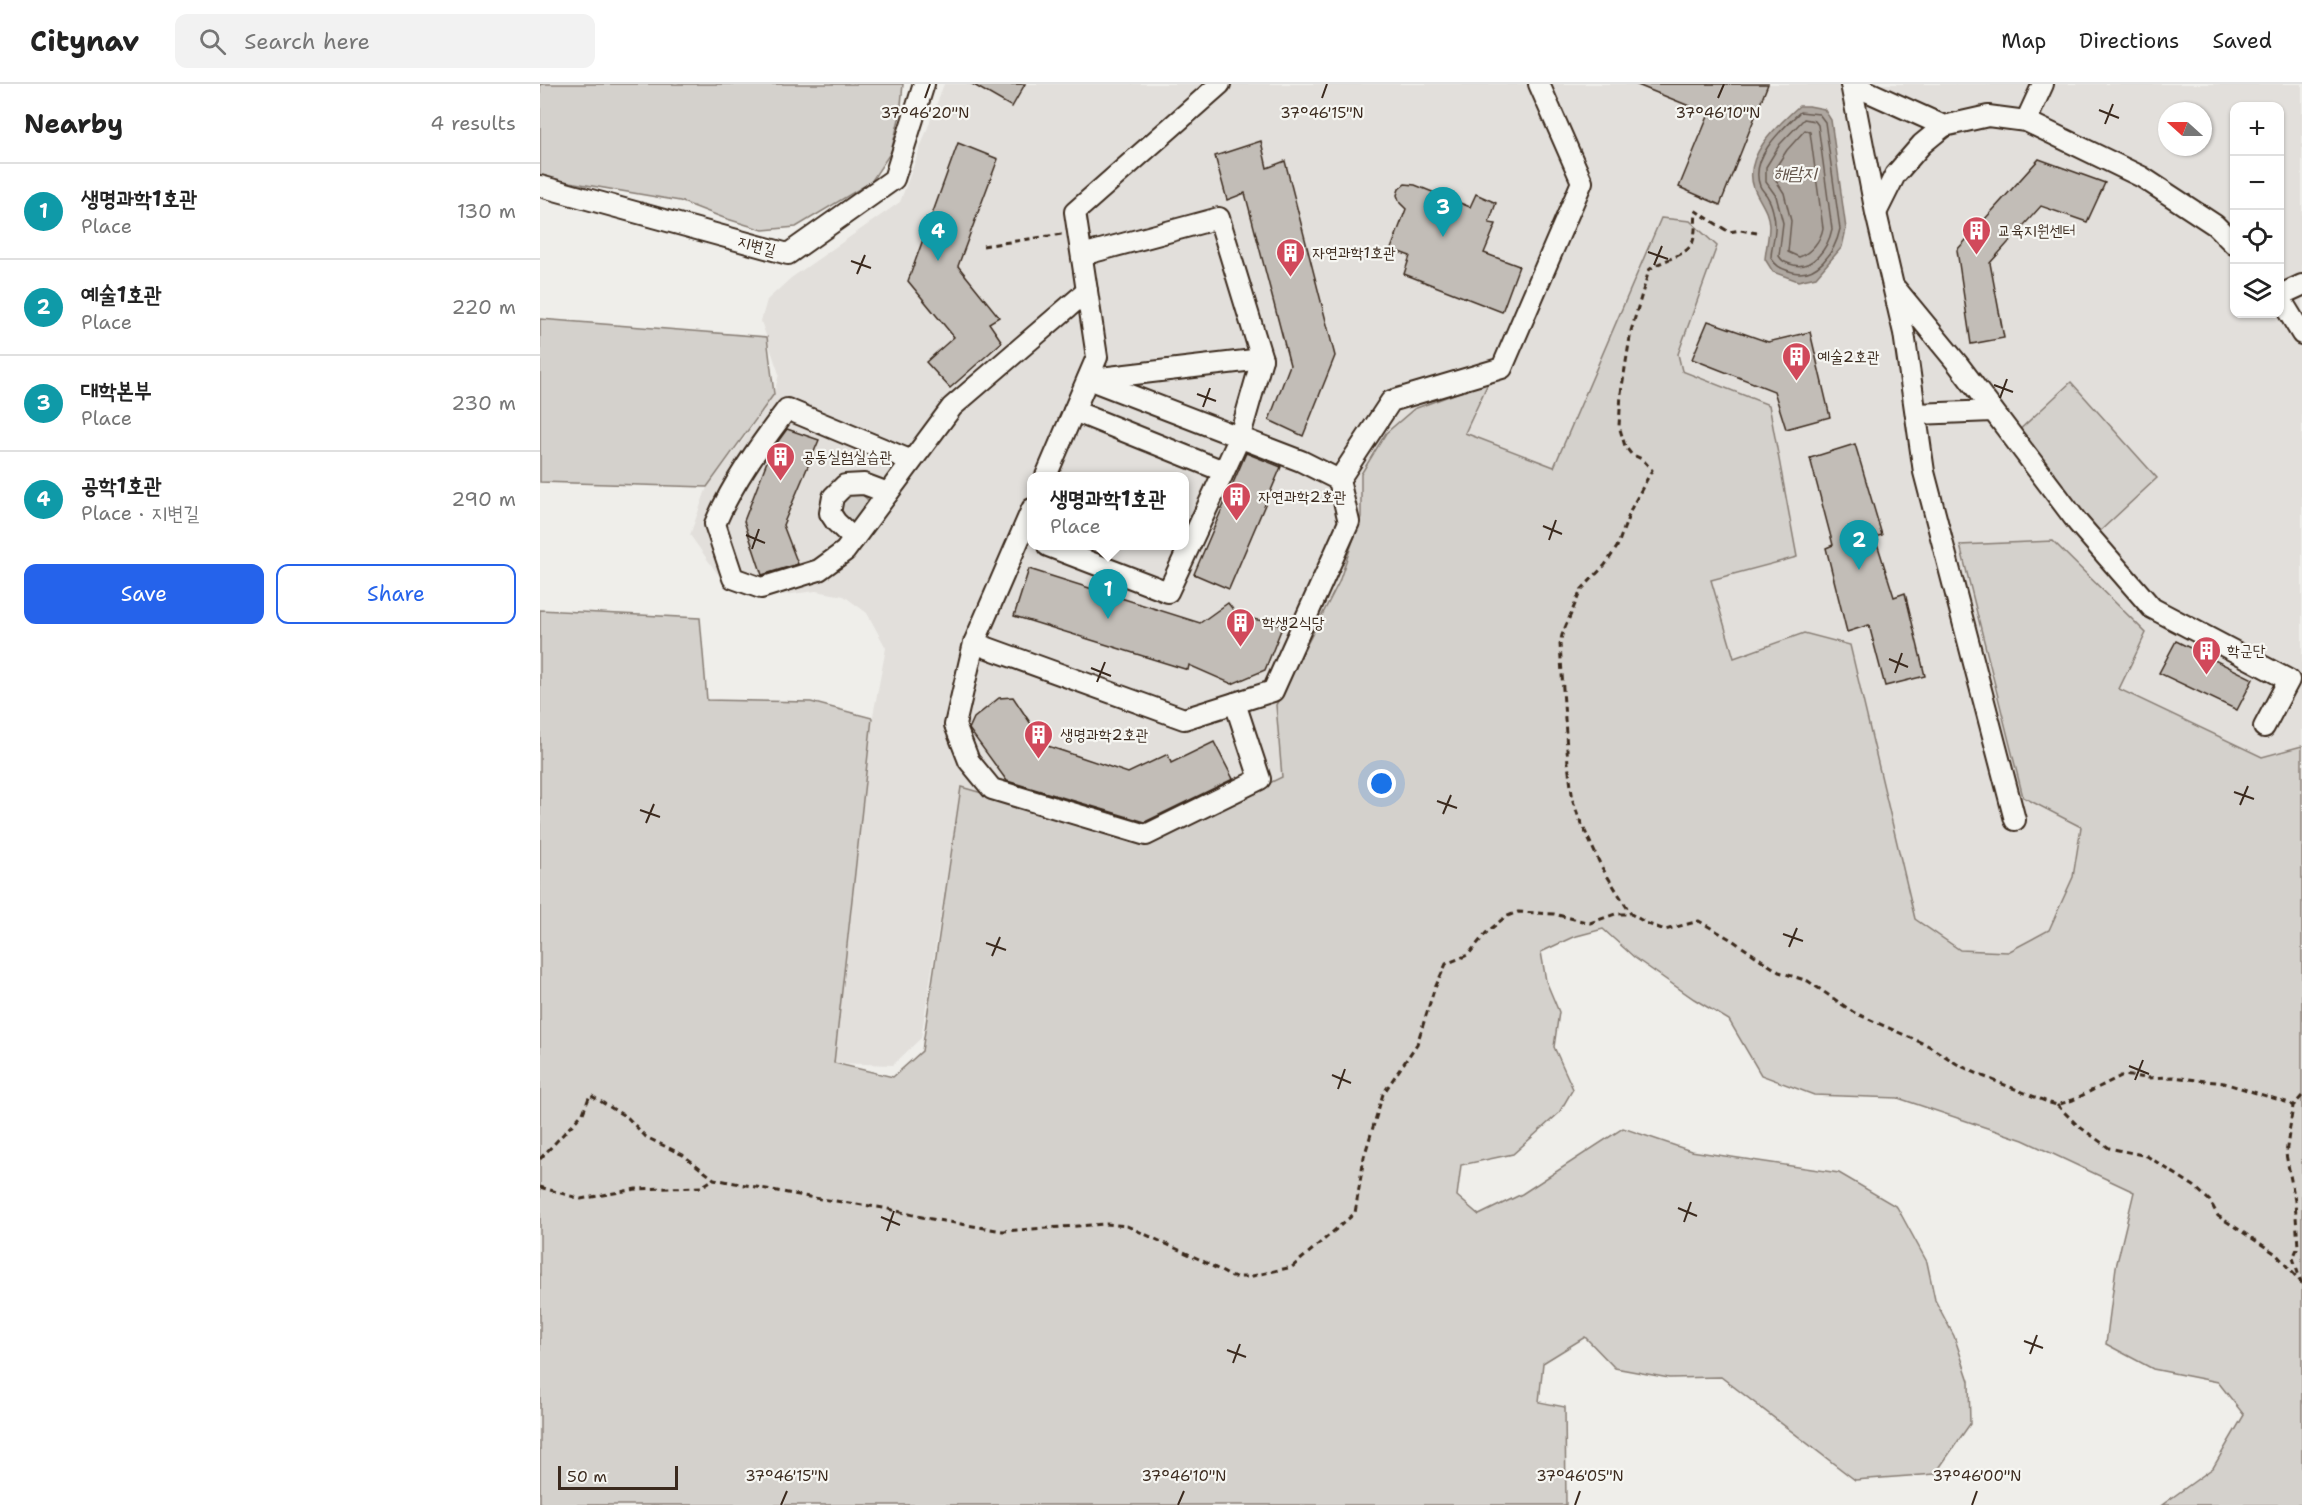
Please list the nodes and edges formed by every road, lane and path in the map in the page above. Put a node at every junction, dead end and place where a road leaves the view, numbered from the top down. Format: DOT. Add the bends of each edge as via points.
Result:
graph roads {
  1 [pos="924,84"];
  2 [pos="1220,84"];
  3 [pos="1539,84"];
  4 [pos="1851,84"];
  5 [pos="2043,84"];
  6 [pos="2026,121"];
  7 [pos="1944,126"];
  8 [pos="540,186"];
  9 [pos="1876,213"];
  10 [pos="1078,232"];
  11 [pos="1757,233"];
  12 [pos="2230,239"];
  13 [pos="983,246"];
  14 [pos="1082,255"];
  15 [pos="2302,285"];
  16 [pos="1893,286"];
  17 [pos="1087,291"];
  18 [pos="2284,295"];
  19 [pos="2284,304"];
  20 [pos="2302,334"];
  21 [pos="1262,359"];
  22 [pos="1088,379"];
  23 [pos="1074,411"];
  24 [pos="1993,411"];
  25 [pos="1916,414"];
  26 [pos="1239,439"];
  27 [pos="912,461"];
  28 [pos="1223,471"];
  29 [pos="1048,472"];
  30 [pos="1340,480"];
  31 [pos="888,493"];
  32 [pos="1026,537"];
  33 [pos="854,539"];
  34 [pos="1189,546"];
  35 [pos="1058,550"];
  36 [pos="1187,550"];
  37 [pos="974,643"];
  38 [pos="1235,703"];
  39 [pos="2264,728"];
  40 [pos="2015,820"];
  41 [pos="1631,914"];
  42 [pos="2302,1095"];
  43 [pos="2057,1105"];
  44 [pos="2293,1106"];
  45 [pos="540,1159"];
  46 [pos="714,1179"];
  47 [pos="540,1187"];
  48 [pos="2301,1283"];
  1 -- 8 [label="street, 지변길" via="894,179 788,254"];
  2 -- 10 [label="street" via="1075,212"];
  3 -- 30 [label="street" via="1582,182 1502,368 1391,402"];
  4 -- 7 [label="street"];
  4 -- 9 [label="street"];
  5 -- 6 [label="street"];
  6 -- 7 [label="street" via="1988,116"];
  6 -- 12 [label="street" via="2142,177"];
  7 -- 9 [label="street" via="1895,175"];
  9 -- 16 [label="street"];
  10 -- 13 [label="path"];
  10 -- 14 [label="street"];
  11 -- 41 [label="path" via="1729,232 1696,212 1693,242 1687,250 1649,270 1630,331 1619,426 1631,454 1652,470 1617,547 1581,590 1560,644 1573,801 1601,866"];
  14 -- 17 [label="street"];
  14 -- 21 [label="street" via="1219,218"];
  15 -- 18 [label="street"];
  16 -- 24 [label="street"];
  16 -- 25 [label="street"];
  17 -- 22 [label="street" via="1097,357"];
  17 -- 27 [label="street" via="952,407"];
  19 -- 20 [label="street"];
  21 -- 22 [label="street"];
  21 -- 26 [label="street"];
  22 -- 23 [label="street"];
  22 -- 26 [label="street"];
  23 -- 28 [label="street"];
  23 -- 29 [label="street"];
  24 -- 25 [label="street"];
  24 -- 39 [label="street" via="2078,522 2152,608 2289,680"];
  25 -- 40 [label="street" via="1924,472"];
  26 -- 28 [label="street"];
  26 -- 30 [label="street"];
  27 -- 31 [label="street"];
  27 -- 33 [label="street" via="787,409 726,497 715,524 733,579 761,588 819,570 845,551"];
  28 -- 34 [label="street"];
  30 -- 38 [label="street" via="1349,522 1273,691"];
  31 -- 33 [label="street"];
  31 -- 33 [label="street" via="864,484 845,485 833,497 830,513"];
  32 -- 37 [label="street"];
  35 -- 36 [label="street" via="1168,592"];
  37 -- 38 [label="street" via="1184,719"];
  37 -- 38 [label="street" via="955,725 969,761 992,789 1146,835 1260,779"];
  41 -- 43 [label="path" via="1665,930 1699,921 1779,972 1808,981 1853,1012 1929,1046 1980,1075"];
  41 -- 46 [label="path" via="1615,914 1590,922 1518,912 1486,933 1468,955 1446,963 1417,1044 1383,1094 1364,1157 1355,1213 1292,1267 1276,1272 1232,1277 1127,1226 1003,1231"];
  42 -- 44 [label="path"];
  43 -- 44 [label="path" via="2123,1075 2224,1083"];
  43 -- 48 [label="path" via="2109,1148 2147,1156 2194,1186 2210,1201 2218,1216 2276,1254"];
  44 -- 48 [label="path" via="2286,1154 2295,1201 2298,1247 2294,1258"];
  45 -- 46 [label="path" via="583,1113 590,1095 627,1118 646,1137 683,1155"];
  46 -- 47 [label="path" via="701,1187 636,1189 581,1199"];
}
